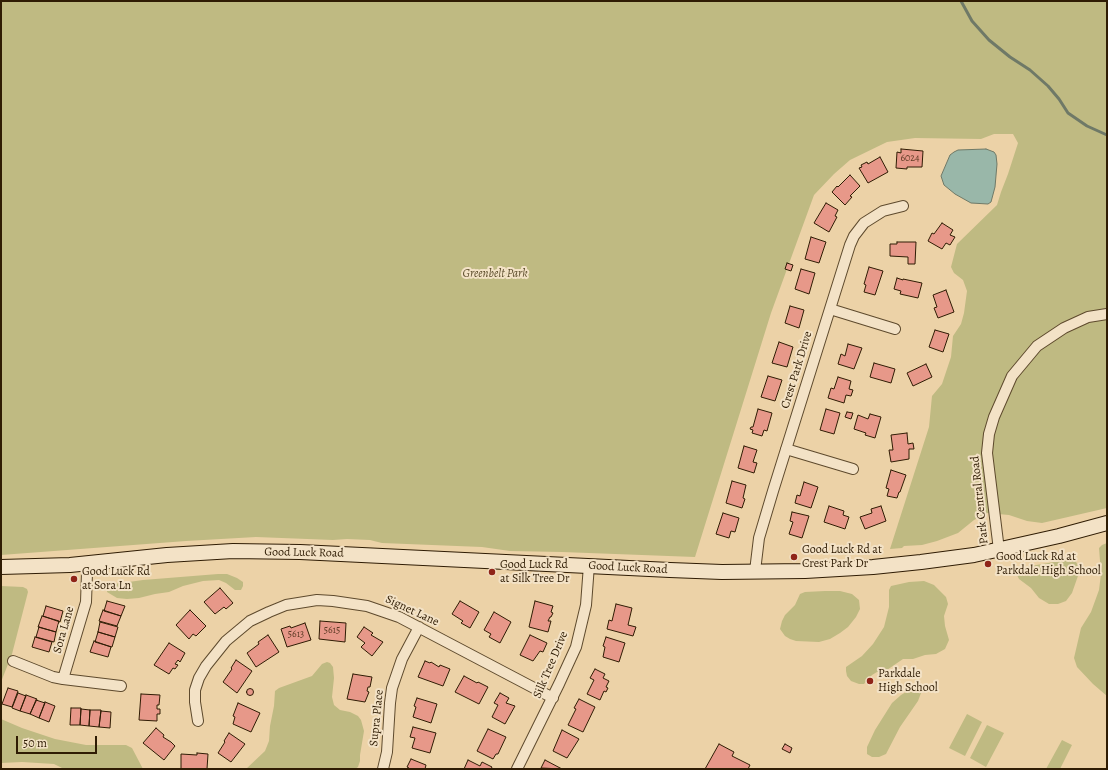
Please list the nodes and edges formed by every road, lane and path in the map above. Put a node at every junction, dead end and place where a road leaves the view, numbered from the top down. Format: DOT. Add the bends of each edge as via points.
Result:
graph roads {
  1 [pos="903,206"];
  2 [pos="830,309"];
  3 [pos="1107,314"];
  4 [pos="895,329"];
  5 [pos="786,449"];
  6 [pos="853,469"];
  7 [pos="1107,523"];
  8 [pos="999,550"];
  9 [pos="86,563"];
  10 [pos="590,565"];
  11 [pos="1,568"];
  12 [pos="755,571"];
  13 [pos="419,627"];
  14 [pos="13,661"];
  15 [pos="63,679"];
  16 [pos="121,686"];
  17 [pos="553,698"];
  18 [pos="198,721"];
  19 [pos="383,769"];
  20 [pos="517,769"];
  1 -- 2 [label="street, Crest Park Drive" via="883,211 873,217 864,223 854,236"];
  2 -- 4 [label="street"];
  2 -- 5 [label="street, Crest Park Drive"];
  3 -- 8 [label="street, Park Central Road" via="1088,317 1064,328 1037,346 1012,376 994,417 987,453"];
  5 -- 6 [label="street"];
  5 -- 12 [label="street, Crest Park Drive" via="759,538"];
  7 -- 8 [label="main road, Good Luck Road"];
  8 -- 12 [label="main road, Good Luck Road" via="873,567"];
  9 -- 10 [label="main road, Good Luck Road" via="166,555 255,551"];
  9 -- 11 [label="main road, Good Luck Road"];
  9 -- 15 [label="street, Sora Lane" via="86,602"];
  10 -- 12 [label="main road, Good Luck Road" via="722,572"];
  10 -- 17 [label="street, Silk Tree Drive" via="586,605 576,647"];
  13 -- 17 [label="street, Signet Lane"];
  13 -- 18 [label="street, Signet Lane" via="381,610 351,603 317,600 286,605 269,612 237,631 206,666 195,690"];
  13 -- 19 [label="street, Supra Place" via="402,659 392,688 387,752"];
  14 -- 15 [label="street"];
  15 -- 16 [label="street"];
  17 -- 20 [label="street, Silk Tree Drive"];
}
